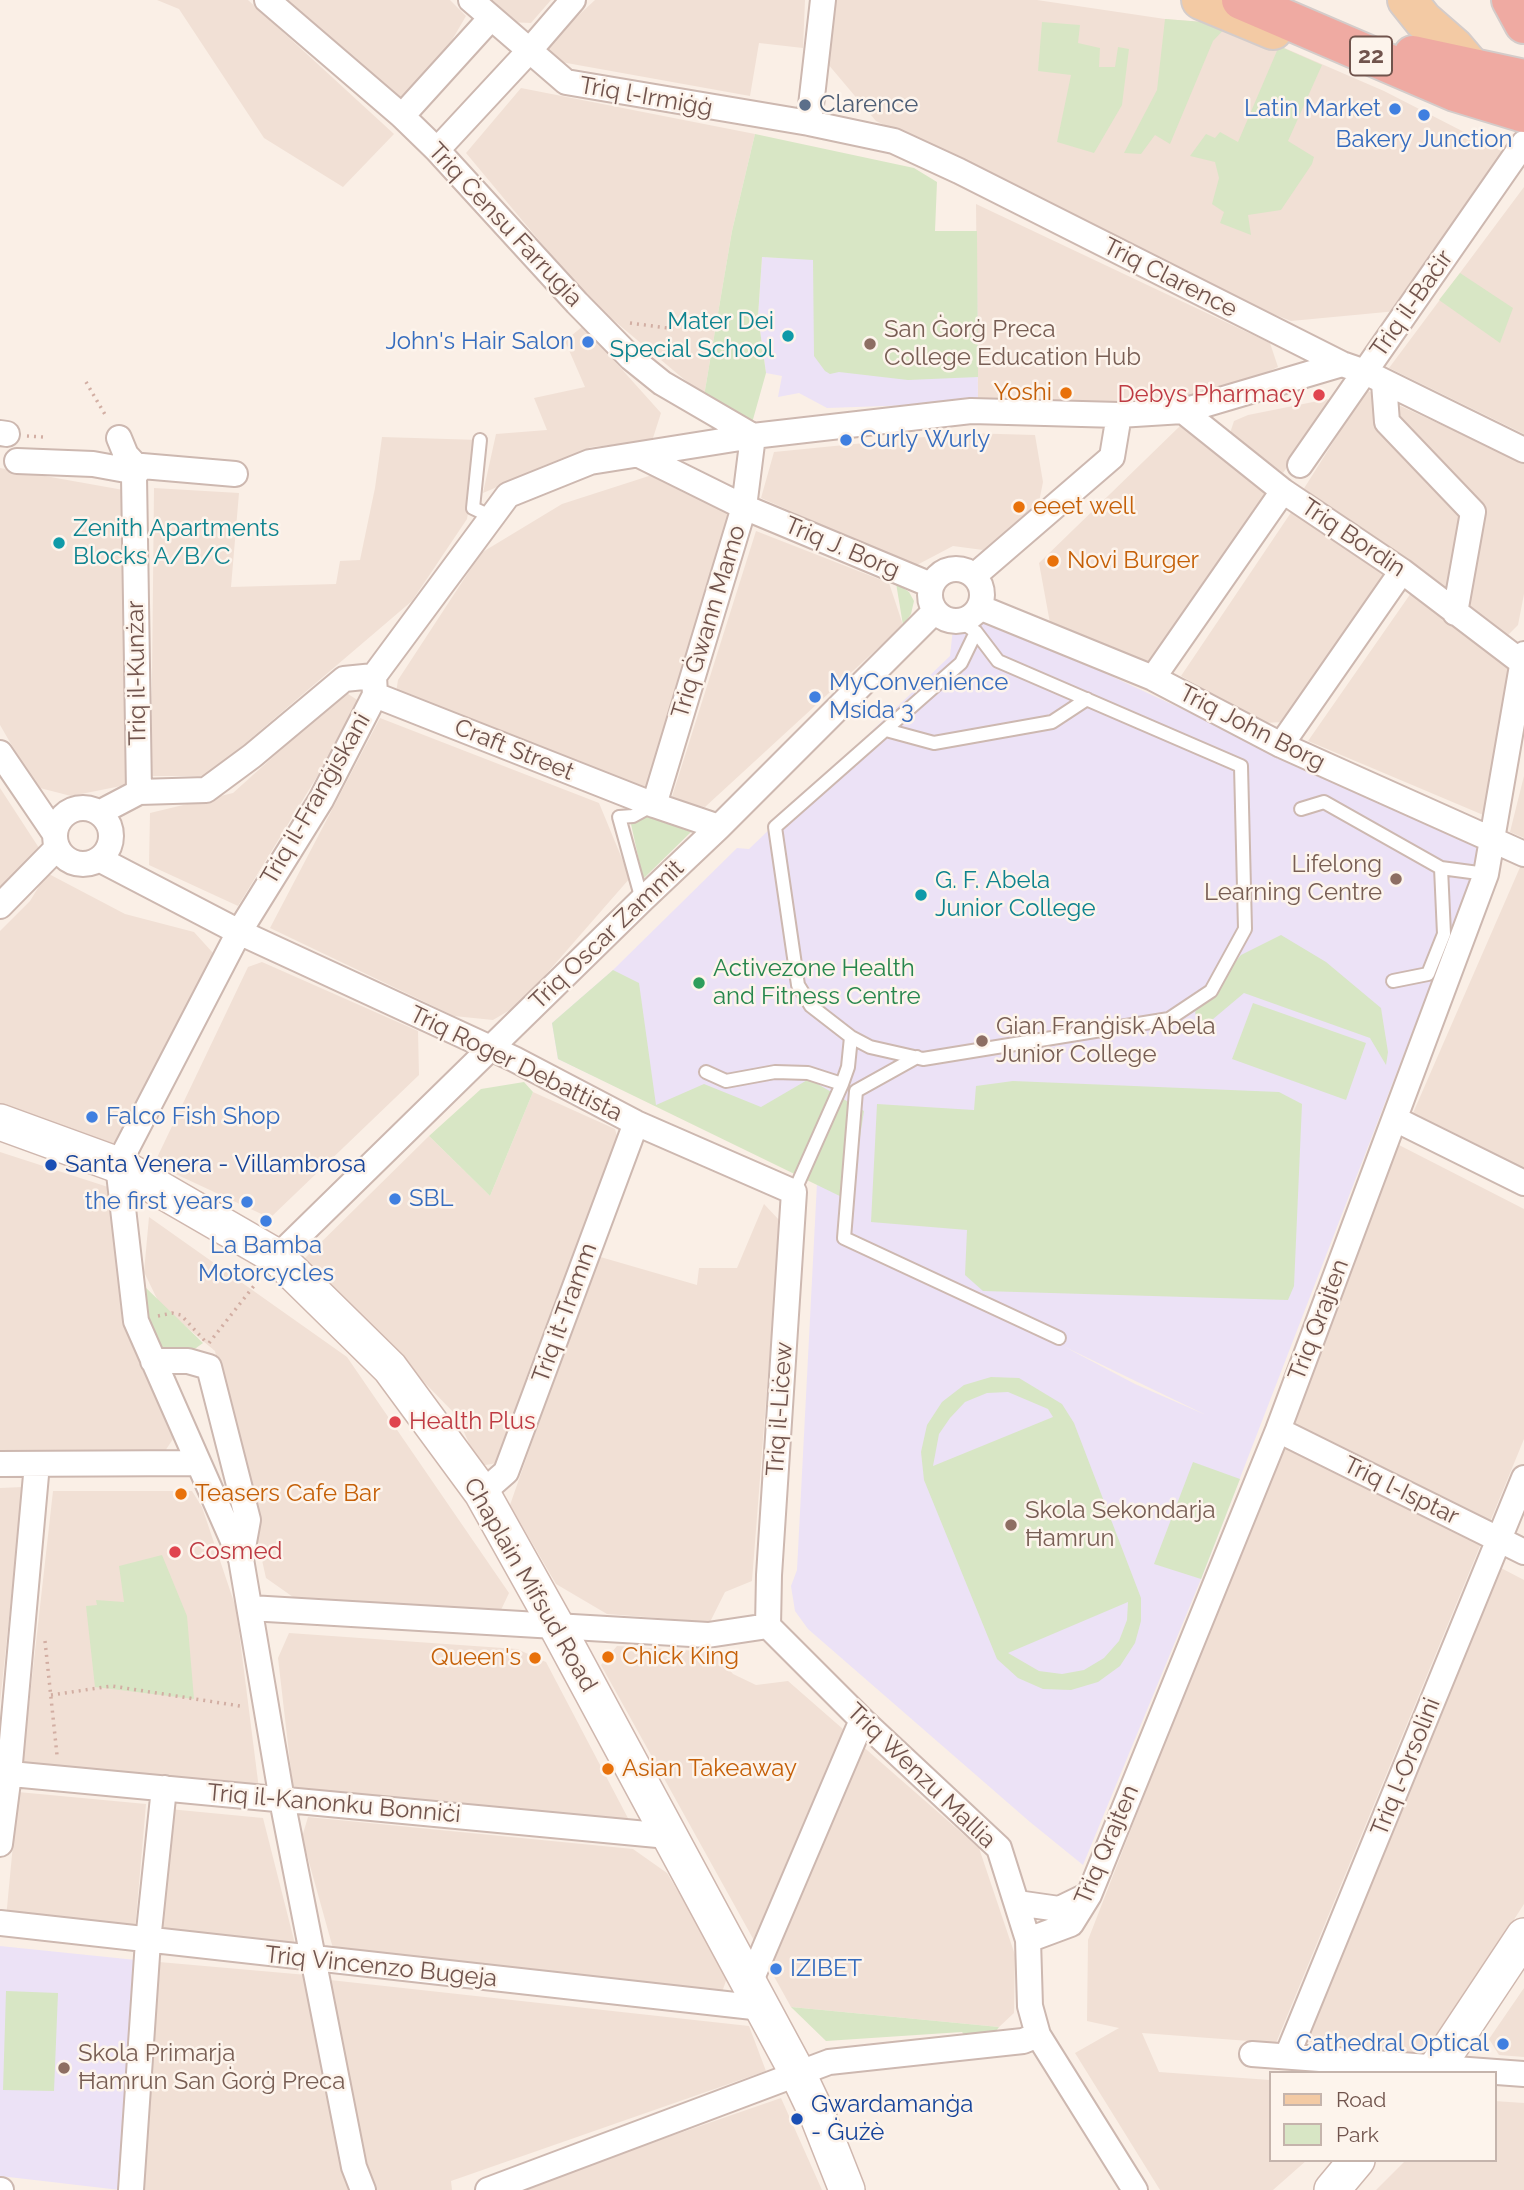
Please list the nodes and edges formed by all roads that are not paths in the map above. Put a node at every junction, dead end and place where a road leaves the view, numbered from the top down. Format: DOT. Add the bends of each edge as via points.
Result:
graph roads {
  1 [pos="267,0"];
  2 [pos="471,0"];
  3 [pos="573,0"];
  4 [pos="822,0"];
  5 [pos="1201,0"];
  6 [pos="1241,0"];
  7 [pos="1275,0"];
  8 [pos="1407,0"];
  9 [pos="1511,0"];
  10 [pos="490,19"];
  11 [pos="1524,24"];
  12 [pos="529,51"];
  13 [pos="1463,80"];
  14 [pos="1523,114"];
  15 [pos="402,116"];
  16 [pos="809,123"];
  17 [pos="437,150"];
  18 [pos="1363,373"];
  19 [pos="1182,411"];
  20 [pos="1119,415"];
  21 [pos="753,436"];
  22 [pos="119,438"];
  23 [pos="480,440"];
  24 [pos="1524,450"];
  25 [pos="639,455"];
  26 [pos="17,461"];
  27 [pos="1300,465"];
  28 [pos="138,470"];
  29 [pos="235,474"];
  30 [pos="1283,491"];
  31 [pos="744,507"];
  32 [pos="492,517"];
  33 [pos="1402,571"];
  34 [pos="974,576"];
  35 [pos="932,585"];
  36 [pos="935,611"];
  37 [pos="1455,613"];
  38 [pos="971,620"];
  39 [pos="1523,660"];
  40 [pos="1153,678"];
  41 [pos="374,685"];
  42 [pos="1087,699"];
  43 [pos="886,730"];
  44 [pos="1281,745"];
  45 [pos="0,753"];
  46 [pos="139,792"];
  47 [pos="654,805"];
  48 [pos="1301,809"];
  49 [pos="99,813"];
  50 [pos="719,827"];
  51 [pos="59,832"];
  52 [pos="1492,841"];
  53 [pos="1524,854"];
  54 [pos="99,859"];
  55 [pos="1441,868"];
  56 [pos="1486,874"];
  57 [pos="642,900"];
  58 [pos="0,906"];
  59 [pos="239,932"];
  60 [pos="1394,981"];
  61 [pos="851,1037"];
  62 [pos="490,1048"];
  63 [pos="916,1057"];
  64 [pos="706,1072"];
  65 [pos="842,1084"];
  66 [pos="856,1091"];
  67 [pos="830,1108"];
  68 [pos="1395,1119"];
  69 [pos="0,1122"];
  70 [pos="636,1124"];
  71 [pos="118,1166"];
  72 [pos="1524,1183"];
  73 [pos="794,1192"];
  74 [pos="277,1257"];
  75 [pos="1059,1338"];
  76 [pos="153,1361"];
  77 [pos="1278,1430"];
  78 [pos="198,1463"];
  79 [pos="0,1464"];
  80 [pos="37,1464"];
  81 [pos="1524,1478"];
  82 [pos="482,1493"];
  83 [pos="1500,1539"];
  84 [pos="1524,1552"];
  85 [pos="240,1559"];
  86 [pos="250,1608"];
  87 [pos="557,1626"];
  88 [pos="768,1626"];
  89 [pos="862,1720"];
  90 [pos="4,1773"];
  91 [pos="164,1788"];
  92 [pos="282,1800"];
  93 [pos="668,1836"];
  94 [pos="0,1844"];
  95 [pos="1089,1895"];
  96 [pos="1017,1903"];
  97 [pos="0,1923"];
  98 [pos="1524,1936"];
  99 [pos="1028,1940"];
  100 [pos="148,1941"];
  101 [pos="315,1959"];
  102 [pos="756,1996"];
  103 [pos="1038,2035"];
  104 [pos="1252,2054"];
  105 [pos="1287,2056"];
  106 [pos="1435,2071"];
  107 [pos="1496,2073"];
  108 [pos="798,2074"];
  109 [pos="1524,2074"];
  110 [pos="1355,2162"];
  111 [pos="492,2189"];
  112 [pos="131,2190"];
  113 [pos="363,2190"];
  114 [pos="848,2190"];
  115 [pos="1135,2190"];
  116 [pos="1332,2190"];
  1 -- 15 [label="street, Triq Ċensu Farrugia"];
  2 -- 10 [label="street, Triq l-Irmiġġ"];
  3 -- 12 [label="street"];
  4 -- 16 [label="street"];
  5 -- 13 [label="main road" via="1434,94"];
  6 -- 13 [label="highway, 22"];
  7 -- 13 [label="highway, 22" via="1427,60"];
  8 -- 13 [label="main road" via="1454,47"];
  9 -- 11 [label="highway"];
  10 -- 12 [label="street, Triq l-Irmiġġ"];
  10 -- 15 [label="street"];
  12 -- 16 [label="street, Triq l-Irmiġġ" via="566,82"];
  12 -- 17 [label="street"];
  13 -- 14 [label="highway, 22"];
  14 -- 18 [label="street, Triq il-Baċir"];
  15 -- 17 [label="street, Triq Ċensu Farrugia"];
  16 -- 18 [label="street, Triq Clarence" via="894,141"];
  17 -- 21 [label="street, Triq Ċensu Farrugia" via="631,358 662,383"];
  18 -- 19 [label="street, Triq il-Franġiskani"];
  18 -- 24 [label="street, Triq Clarence"];
  18 -- 27 [label="street, Triq il-Baċir"];
  18 -- 37 [label="street" via="1387,422 1473,512"];
  19 -- 20 [label="street, Triq il-Franġiskani"];
  19 -- 30 [label="street, Triq Bordin"];
  20 -- 21 [label="street, Triq il-Franġiskani" via="971,411"];
  20 -- 34 [label="street" via="1112,457"];
  21 -- 25 [label="street, Triq il-Franġiskani"];
  21 -- 31 [label="street, Triq Ġwann Mamo"];
  22 -- 28 [label="street"];
  23 -- 32 [label="lane" via="474,508"];
  25 -- 31 [label="street, Triq J. Borg"];
  25 -- 32 [label="street, Triq il-Franġiskani" via="590,461 508,495"];
  26 -- 28 [label="street"];
  28 -- 29 [label="street" via="142,466"];
  28 -- 46 [label="street, Triq il-Kunżar" via="134,481"];
  30 -- 33 [label="street, Triq Bordin"];
  30 -- 40 [label="street"];
  31 -- 35 [label="street, Triq J. Borg"];
  31 -- 47 [label="street, Triq Ġwann Mamo"];
  32 -- 41 [label="street, Triq il-Franġiskani"];
  33 -- 37 [label="street, Triq Bordin"];
  33 -- 44 [label="street"];
  34 -- 35 [label="street" via="952,569"];
  34 -- 38 [label="street" via="982,591"];
  35 -- 36 [label="street"];
  36 -- 38 [label="street" via="951,620"];
  36 -- 50 [label="street, Triq Oscar Zammit"];
  37 -- 39 [label="street, Triq Bordin"];
  38 -- 40 [label="street, Triq John Borg"];
  38 -- 42 [label="lane" via="998,661"];
  38 -- 43 [label="lane" via="961,663"];
  39 -- 52 [label="street, Triq Qrajten"];
  40 -- 44 [label="street, Triq John Borg"];
  41 -- 46 [label="street" via="344,679 206,790"];
  41 -- 47 [label="street, Craft Street"];
  41 -- 59 [label="street, Triq il-Franġiskani" via="321,800"];
  42 -- 43 [label="lane" via="1052,722 934,743"];
  42 -- 63 [label="lane" via="1241,766 1245,929 1211,991 1169,1019"];
  43 -- 61 [label="lane" via="775,827 798,985 811,1006"];
  44 -- 52 [label="street, Triq John Borg"];
  45 -- 51 [label="street"];
  46 -- 49 [label="street"];
  47 -- 50 [label="street, Craft Street"];
  47 -- 57 [label="lane" via="633,816 619,817"];
  48 -- 55 [label="lane" via="1324,802"];
  49 -- 51 [label="street" via="82,808"];
  49 -- 54 [label="street" via="112,836"];
  50 -- 57 [label="street, Triq Oscar Zammit"];
  51 -- 54 [label="street" via="65,858 82,864"];
  51 -- 58 [label="street"];
  52 -- 53 [label="street, Triq John Borg"];
  52 -- 56 [label="street, Triq Qrajten"];
  54 -- 59 [label="street, Triq Roger Debattista"];
  55 -- 56 [label="lane"];
  55 -- 60 [label="lane" via="1444,934 1428,974"];
  56 -- 68 [label="street, Triq Qrajten"];
  57 -- 62 [label="street, Triq Oscar Zammit"];
  59 -- 62 [label="street, Triq Roger Debattista"];
  59 -- 71 [label="street, Triq il-Franġiskani"];
  61 -- 63 [label="lane" via="870,1047"];
  61 -- 65 [label="lane"];
  62 -- 70 [label="street, Triq Roger Debattista"];
  62 -- 74 [label="street, Triq Oscar Zammit"];
  63 -- 66 [label="lane"];
  64 -- 65 [label="lane" via="726,1081 775,1072 808,1073"];
  65 -- 67 [label="lane"];
  66 -- 67 [label="lane"];
  66 -- 75 [label="lane" via="844,1238"];
  67 -- 73 [label="lane"];
  68 -- 72 [label="street"];
  68 -- 77 [label="street, Triq Qrajten"];
  69 -- 71 [label="street, Chaplain Mifsud Road"];
  70 -- 73 [label="street, Triq Roger Debattista"];
  70 -- 82 [label="street, Triq it-Tramm" via="506,1472"];
  71 -- 74 [label="street, Chaplain Mifsud Road"];
  71 -- 76 [label="street" via="136,1321"];
  73 -- 88 [label="street, Triq il-Liċew"];
  74 -- 82 [label="street, Chaplain Mifsud Road" via="390,1368"];
  76 -- 78 [label="street"];
  76 -- 85 [label="street" via="209,1367 248,1520"];
  77 -- 83 [label="street, Triq l-Isptar"];
  77 -- 95 [label="street, Triq Qrajten"];
  78 -- 80 [label="street"];
  78 -- 85 [label="street"];
  79 -- 80 [label="street"];
  80 -- 90 [label="street"];
  81 -- 83 [label="street, Triq l-Orsolini"];
  82 -- 87 [label="street, Chaplain Mifsud Road"];
  83 -- 84 [label="street, Triq l-Isptar"];
  83 -- 105 [label="street, Triq l-Orsolini"];
  85 -- 86 [label="street"];
  86 -- 87 [label="street"];
  86 -- 92 [label="street"];
  87 -- 88 [label="street" via="708,1635"];
  87 -- 93 [label="street, Chaplain Mifsud Road"];
  88 -- 89 [label="street, Triq Wenzu Mallia"];
  89 -- 96 [label="street, Triq Wenzu Mallia" via="999,1848"];
  89 -- 102 [label="street"];
  90 -- 91 [label="street, Triq il-Kanonku Bonniċi"];
  90 -- 94 [label="street"];
  91 -- 92 [label="street, Triq il-Kanonku Bonniċi"];
  91 -- 100 [label="street"];
  92 -- 93 [label="street, Triq il-Kanonku Bonniċi"];
  92 -- 101 [label="street"];
  93 -- 102 [label="street, Chaplain Mifsud Road"];
  95 -- 96 [label="street" via="1059,1909"];
  95 -- 99 [label="street, Triq Qrajten" via="1071,1924"];
  96 -- 99 [label="street, Triq Wenzu Mallia"];
  97 -- 100 [label="street, Triq Vincenzo Bugeja"];
  98 -- 106 [label="street"];
  99 -- 103 [label="street, Triq Wenzu Mallia" via="1030,2006"];
  100 -- 101 [label="street, Triq Vincenzo Bugeja"];
  100 -- 112 [label="street"];
  101 -- 102 [label="street, Triq Vincenzo Bugeja"];
  101 -- 113 [label="street" via="354,2167"];
  102 -- 108 [label="street, Chaplain Mifsud Road"];
  103 -- 108 [label="street" via="1023,2041 829,2062"];
  103 -- 115 [label="street, Triq Wenzu Mallia"];
  104 -- 105 [label="street"];
  105 -- 106 [label="street"];
  107 -- 109 [label="street"];
  108 -- 111 [label="street"];
  108 -- 114 [label="street, Chaplain Mifsud Road"];
  110 -- 116 [label="street"];
}
